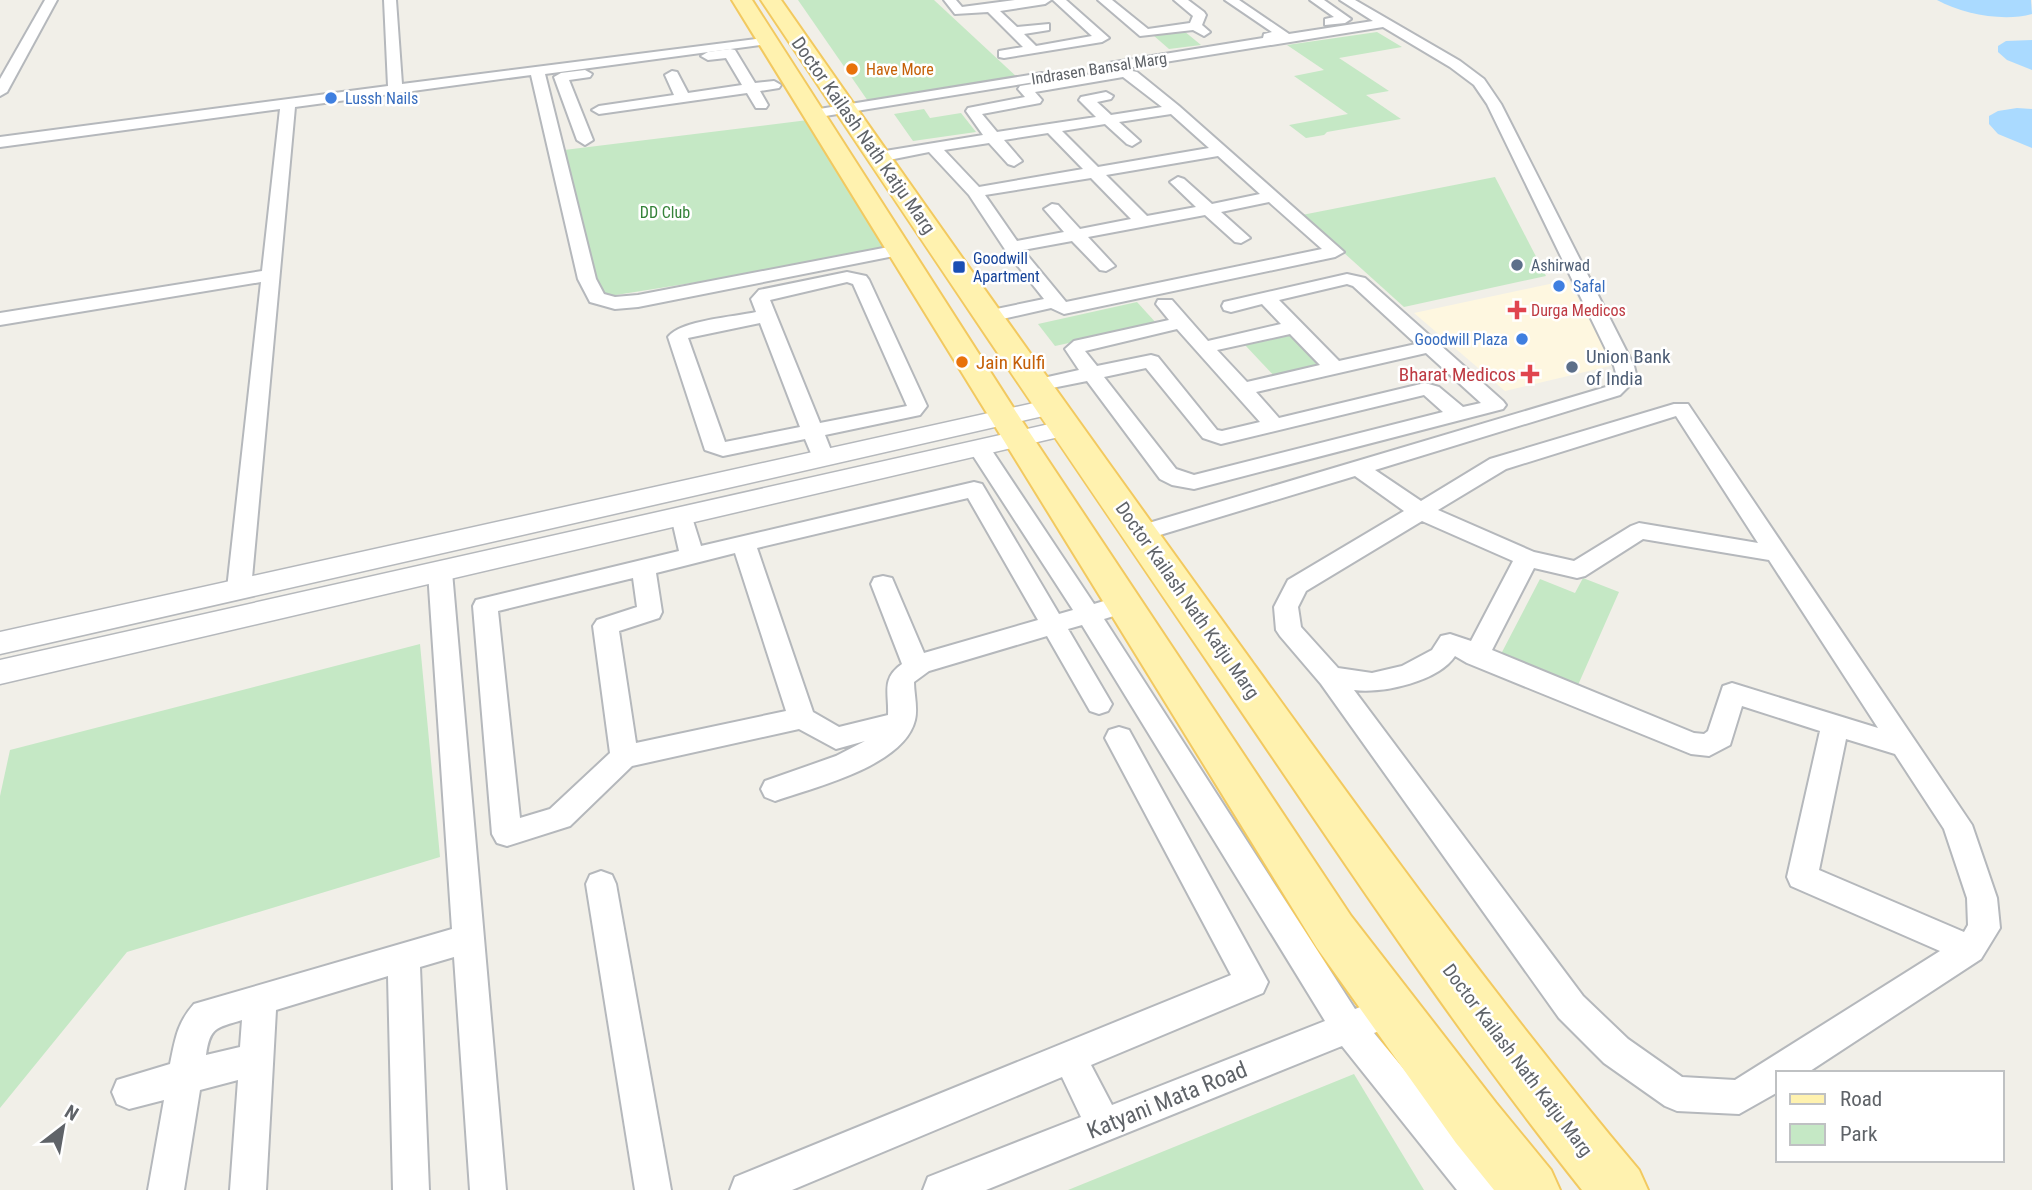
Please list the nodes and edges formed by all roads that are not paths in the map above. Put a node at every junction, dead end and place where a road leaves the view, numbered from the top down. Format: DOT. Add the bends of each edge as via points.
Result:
graph roads {
  1 [pos="51,0"];
  2 [pos="390,0"];
  3 [pos="742,0"];
  4 [pos="771,0"];
  5 [pos="950,0"];
  6 [pos="1039,0"];
  7 [pos="1059,0"];
  8 [pos="1104,0"];
  9 [pos="1180,0"];
  10 [pos="1231,0"];
  11 [pos="1316,0"];
  12 [pos="1346,0"];
  13 [pos="993,8"];
  14 [pos="1385,23"];
  15 [pos="1195,26"];
  16 [pos="1044,27"];
  17 [pos="1297,27"];
  18 [pos="1014,31"];
  19 [pos="767,40"];
  20 [pos="1220,47"];
  21 [pos="1033,50"];
  22 [pos="23,51"];
  23 [pos="0,53"];
  24 [pos="1004,54"];
  25 [pos="1093,56"];
  26 [pos="537,71"];
  27 [pos="672,75"];
  28 [pos="774,85"];
  29 [pos="395,89"];
  30 [pos="752,89"];
  31 [pos="0,92"];
  32 [pos="1106,96"];
  33 [pos="683,99"];
  34 [pos="288,103"];
  35 [pos="761,105"];
  36 [pos="1174,109"];
  37 [pos="599,110"];
  38 [pos="829,111"];
  39 [pos="1107,120"];
  40 [pos="1051,128"];
  41 [pos="993,138"];
  42 [pos="585,140"];
  43 [pos="1132,141"];
  44 [pos="0,142"];
  45 [pos="933,147"];
  46 [pos="1222,150"];
  47 [pos="879,156"];
  48 [pos="1014,161"];
  49 [pos="1095,171"];
  50 [pos="1178,182"];
  51 [pos="975,192"];
  52 [pos="1272,197"];
  53 [pos="1052,209"];
  54 [pos="1209,209"];
  55 [pos="1143,222"];
  56 [pos="1076,234"];
  57 [pos="1241,238"];
  58 [pos="1012,247"];
  59 [pos="899,250"];
  60 [pos="1106,266"];
  61 [pos="271,275"];
  62 [pos="1266,298"];
  63 [pos="1055,302"];
  64 [pos="1166,304"];
  65 [pos="1231,306"];
  66 [pos="767,316"];
  67 [pos="989,316"];
  68 [pos="0,319"];
  69 [pos="1183,322"];
  70 [pos="1295,327"];
  71 [pos="1431,346"];
  72 [pos="1206,347"];
  73 [pos="1334,368"];
  74 [pos="1092,373"];
  75 [pos="1244,389"];
  76 [pos="1052,407"];
  77 [pos="1327,411"];
  78 [pos="1459,415"];
  79 [pos="1273,424"];
  80 [pos="1011,428"];
  81 [pos="812,431"];
  82 [pos="1356,441"];
  83 [pos="979,447"];
  84 [pos="823,458"];
  85 [pos="1358,468"];
  86 [pos="1420,510"];
  87 [pos="682,516"];
  88 [pos="1140,533"];
  89 [pos="744,543"];
  90 [pos="1779,554"];
  91 [pos="692,557"];
  92 [pos="1527,558"];
  93 [pos="643,568"];
  94 [pos="440,572"];
  95 [pos="883,584"];
  96 [pos="239,589"];
  97 [pos="1106,609"];
  98 [pos="1055,624"];
  99 [pos="0,643"];
  100 [pos="1476,656"];
  101 [pos="916,666"];
  102 [pos="0,673"];
  103 [pos="1330,677"];
  104 [pos="1099,704"];
  105 [pos="802,718"];
  106 [pos="901,722"];
  107 [pos="1835,724"];
  108 [pos="1119,738"];
  109 [pos="1903,746"];
  110 [pos="624,757"];
  111 [pos="1191,778"];
  112 [pos="775,789"];
  113 [pos="1149,792"];
  114 [pos="601,884"];
  115 [pos="468,938"];
  116 [pos="1970,949"];
  117 [pos="404,959"];
  118 [pos="260,1001"];
  119 [pos="1392,1010"];
  120 [pos="1348,1027"];
  121 [pos="1069,1056"];
  122 [pos="256,1059"];
  123 [pos="1780,1071"];
  124 [pos="1776,1074"];
  125 [pos="185,1077"];
  126 [pos="129,1092"];
  127 [pos="1103,1125"];
  128 [pos="166,1190"];
  129 [pos="248,1190"];
  130 [pos="411,1190"];
  131 [pos="488,1190"];
  132 [pos="653,1190"];
  133 [pos="748,1190"];
  134 [pos="941,1190"];
  135 [pos="1480,1190"];
  136 [pos="1531,1190"];
  137 [pos="1619,1190"];
  1 -- 22 [label="street"];
  2 -- 29 [label="street"];
  3 -- 19 [label="main road, Doctor Kailash Nath Katju Marg"];
  4 -- 38 [label="main road, Doctor Kailash Nath Katju Marg"];
  5 -- 13 [label="street" via="959,11"];
  6 -- 13 [label="street"];
  7 -- 25 [label="street" via="1101,36"];
  8 -- 15 [label="street" via="1145,33"];
  9 -- 15 [label="street" via="1200,15"];
  10 -- 20 [label="street" via="1283,34"];
  11 -- 17 [label="street" via="1345,19"];
  12 -- 14 [label="street"];
  13 -- 18 [label="street"];
  14 -- 20 [label="street, Indrasen Bansal Marg"];
  14 -- 85 [label="street" via="1479,82 1627,379 1613,391"];
  15 -- 20 [label="street"];
  16 -- 18 [label="street"];
  18 -- 21 [label="street"];
  19 -- 26 [label="street"];
  19 -- 38 [label="main road, Doctor Kailash Nath Katju Marg"];
  20 -- 25 [label="street, Indrasen Bansal Marg"];
  21 -- 24 [label="street"];
  21 -- 25 [label="street"];
  22 -- 23 [label="street"];
  22 -- 31 [label="street"];
  25 -- 38 [label="street, Indrasen Bansal Marg"];
  26 -- 29 [label="street"];
  26 -- 59 [label="street" via="587,279 597,298 615,303 638,301"];
  27 -- 33 [label="street"];
  28 -- 30 [label="street"];
  29 -- 34 [label="street"];
  30 -- 33 [label="street"];
  30 -- 35 [label="street"];
  30 -- 42 [label="street" via="730,53 561,77"];
  32 -- 39 [label="street" via="1086,100"];
  33 -- 37 [label="street"];
  34 -- 44 [label="street"];
  34 -- 61 [label="street"];
  36 -- 39 [label="street"];
  36 -- 41 [label="street" via="1132,75 1123,73 1025,89 1035,100 973,111"];
  36 -- 46 [label="street"];
  38 -- 47 [label="main road, Doctor Kailash Nath Katju Marg"];
  38 -- 59 [label="main road, Doctor Kailash Nath Katju Marg"];
  39 -- 40 [label="street"];
  39 -- 43 [label="street"];
  40 -- 41 [label="street"];
  40 -- 49 [label="street"];
  41 -- 45 [label="street"];
  41 -- 48 [label="street"];
  45 -- 47 [label="street"];
  45 -- 51 [label="street"];
  46 -- 49 [label="street"];
  46 -- 52 [label="street"];
  47 -- 67 [label="main road, Doctor Kailash Nath Katju Marg"];
  49 -- 51 [label="street"];
  49 -- 55 [label="street"];
  50 -- 54 [label="street"];
  51 -- 58 [label="street"];
  52 -- 54 [label="street"];
  52 -- 63 [label="street" via="1335,251 1072,307"];
  53 -- 56 [label="street"];
  54 -- 55 [label="street"];
  54 -- 57 [label="street"];
  55 -- 56 [label="street"];
  56 -- 58 [label="street"];
  56 -- 60 [label="street"];
  58 -- 63 [label="street"];
  59 -- 80 [label="main road, Doctor Kailash Nath Katju Marg"];
  61 -- 68 [label="street"];
  61 -- 96 [label="street"];
  62 -- 65 [label="street"];
  62 -- 70 [label="street"];
  62 -- 71 [label="street" via="1353,280"];
  63 -- 67 [label="street"];
  64 -- 69 [label="street"];
  66 -- 81 [label="street"];
  66 -- 81 [label="street" via="678,337 713,445 723,449"];
  66 -- 81 [label="street" via="760,299 765,294 848,276 860,280 917,406 913,411"];
  67 -- 76 [label="main road, Doctor Kailash Nath Katju Marg"];
  69 -- 72 [label="street"];
  69 -- 74 [label="street" via="1081,345 1076,353"];
  70 -- 72 [label="street"];
  70 -- 73 [label="street"];
  71 -- 73 [label="street"];
  71 -- 78 [label="street" via="1496,403"];
  72 -- 75 [label="street"];
  73 -- 75 [label="street"];
  74 -- 76 [label="street"];
  74 -- 79 [label="street" via="1153,362 1214,437"];
  74 -- 82 [label="street" via="1168,474 1180,480 1194,482"];
  75 -- 79 [label="street"];
  76 -- 80 [label="street"];
  76 -- 88 [label="main road, Doctor Kailash Nath Katju Marg"];
  77 -- 78 [label="street" via="1428,389"];
  77 -- 79 [label="street"];
  77 -- 82 [label="street"];
  78 -- 82 [label="street"];
  80 -- 83 [label="street"];
  80 -- 84 [label="street"];
  80 -- 97 [label="main road, Doctor Kailash Nath Katju Marg"];
  81 -- 84 [label="street"];
  83 -- 87 [label="street"];
  83 -- 97 [label="street"];
  84 -- 96 [label="street"];
  85 -- 86 [label="street"];
  85 -- 88 [label="street"];
  86 -- 90 [label="street" via="1497,464 1681,408"];
  86 -- 92 [label="street"];
  86 -- 103 [label="street" via="1297,586 1286,607 1289,630"];
  87 -- 91 [label="street"];
  87 -- 94 [label="street"];
  88 -- 137 [label="main road, Doctor Kailash Nath Katju Marg" via="1403,908 1533,1085"];
  89 -- 91 [label="street"];
  89 -- 98 [label="street" via="974,489"];
  89 -- 105 [label="street"];
  90 -- 92 [label="street" via="1639,531 1577,570"];
  90 -- 109 [label="street"];
  91 -- 93 [label="street"];
  92 -- 100 [label="street"];
  93 -- 110 [label="street" via="650,612 606,626"];
  93 -- 110 [label="street" via="485,607 507,834 560,818"];
  94 -- 102 [label="street"];
  94 -- 115 [label="street"];
  95 -- 101 [label="street"];
  96 -- 99 [label="street"];
  97 -- 98 [label="street"];
  97 -- 111 [label="street"];
  97 -- 119 [label="main road, Doctor Kailash Nath Katju Marg"];
  98 -- 101 [label="street"];
  98 -- 104 [label="street"];
  100 -- 103 [label="street" via="1450,643 1441,657 1409,674 1371,683"];
  100 -- 107 [label="street" via="1691,743 1709,745 1720,737 1732,693"];
  101 -- 106 [label="street" via="901,678"];
  103 -- 124 [label="street" via="1571,1007 1616,1051 1677,1094 1740,1097"];
  105 -- 106 [label="street" via="836,738"];
  105 -- 110 [label="street"];
  106 -- 112 [label="street" via="890,740 869,753"];
  107 -- 109 [label="street"];
  107 -- 116 [label="street" via="1802,877"];
  108 -- 113 [label="street"];
  109 -- 116 [label="street" via="1956,825 1982,898 1984,928"];
  111 -- 113 [label="street"];
  111 -- 120 [label="street"];
  113 -- 121 [label="street" via="1252,982"];
  114 -- 132 [label="street"];
  115 -- 117 [label="street"];
  115 -- 131 [label="street"];
  116 -- 123 [label="street"];
  117 -- 118 [label="street"];
  117 -- 130 [label="street"];
  118 -- 122 [label="street"];
  118 -- 125 [label="street" via="201,1019 193,1030"];
  119 -- 120 [label="street, Katyani Mata Road"];
  119 -- 136 [label="main road, Doctor Kailash Nath Katju Marg"];
  120 -- 127 [label="street, Katyani Mata Road"];
  120 -- 135 [label="street"];
  121 -- 127 [label="street"];
  121 -- 133 [label="street"];
  122 -- 125 [label="street"];
  122 -- 129 [label="street"];
  125 -- 126 [label="street"];
  125 -- 128 [label="street"];
  127 -- 134 [label="street, Katyani Mata Road"];
}
